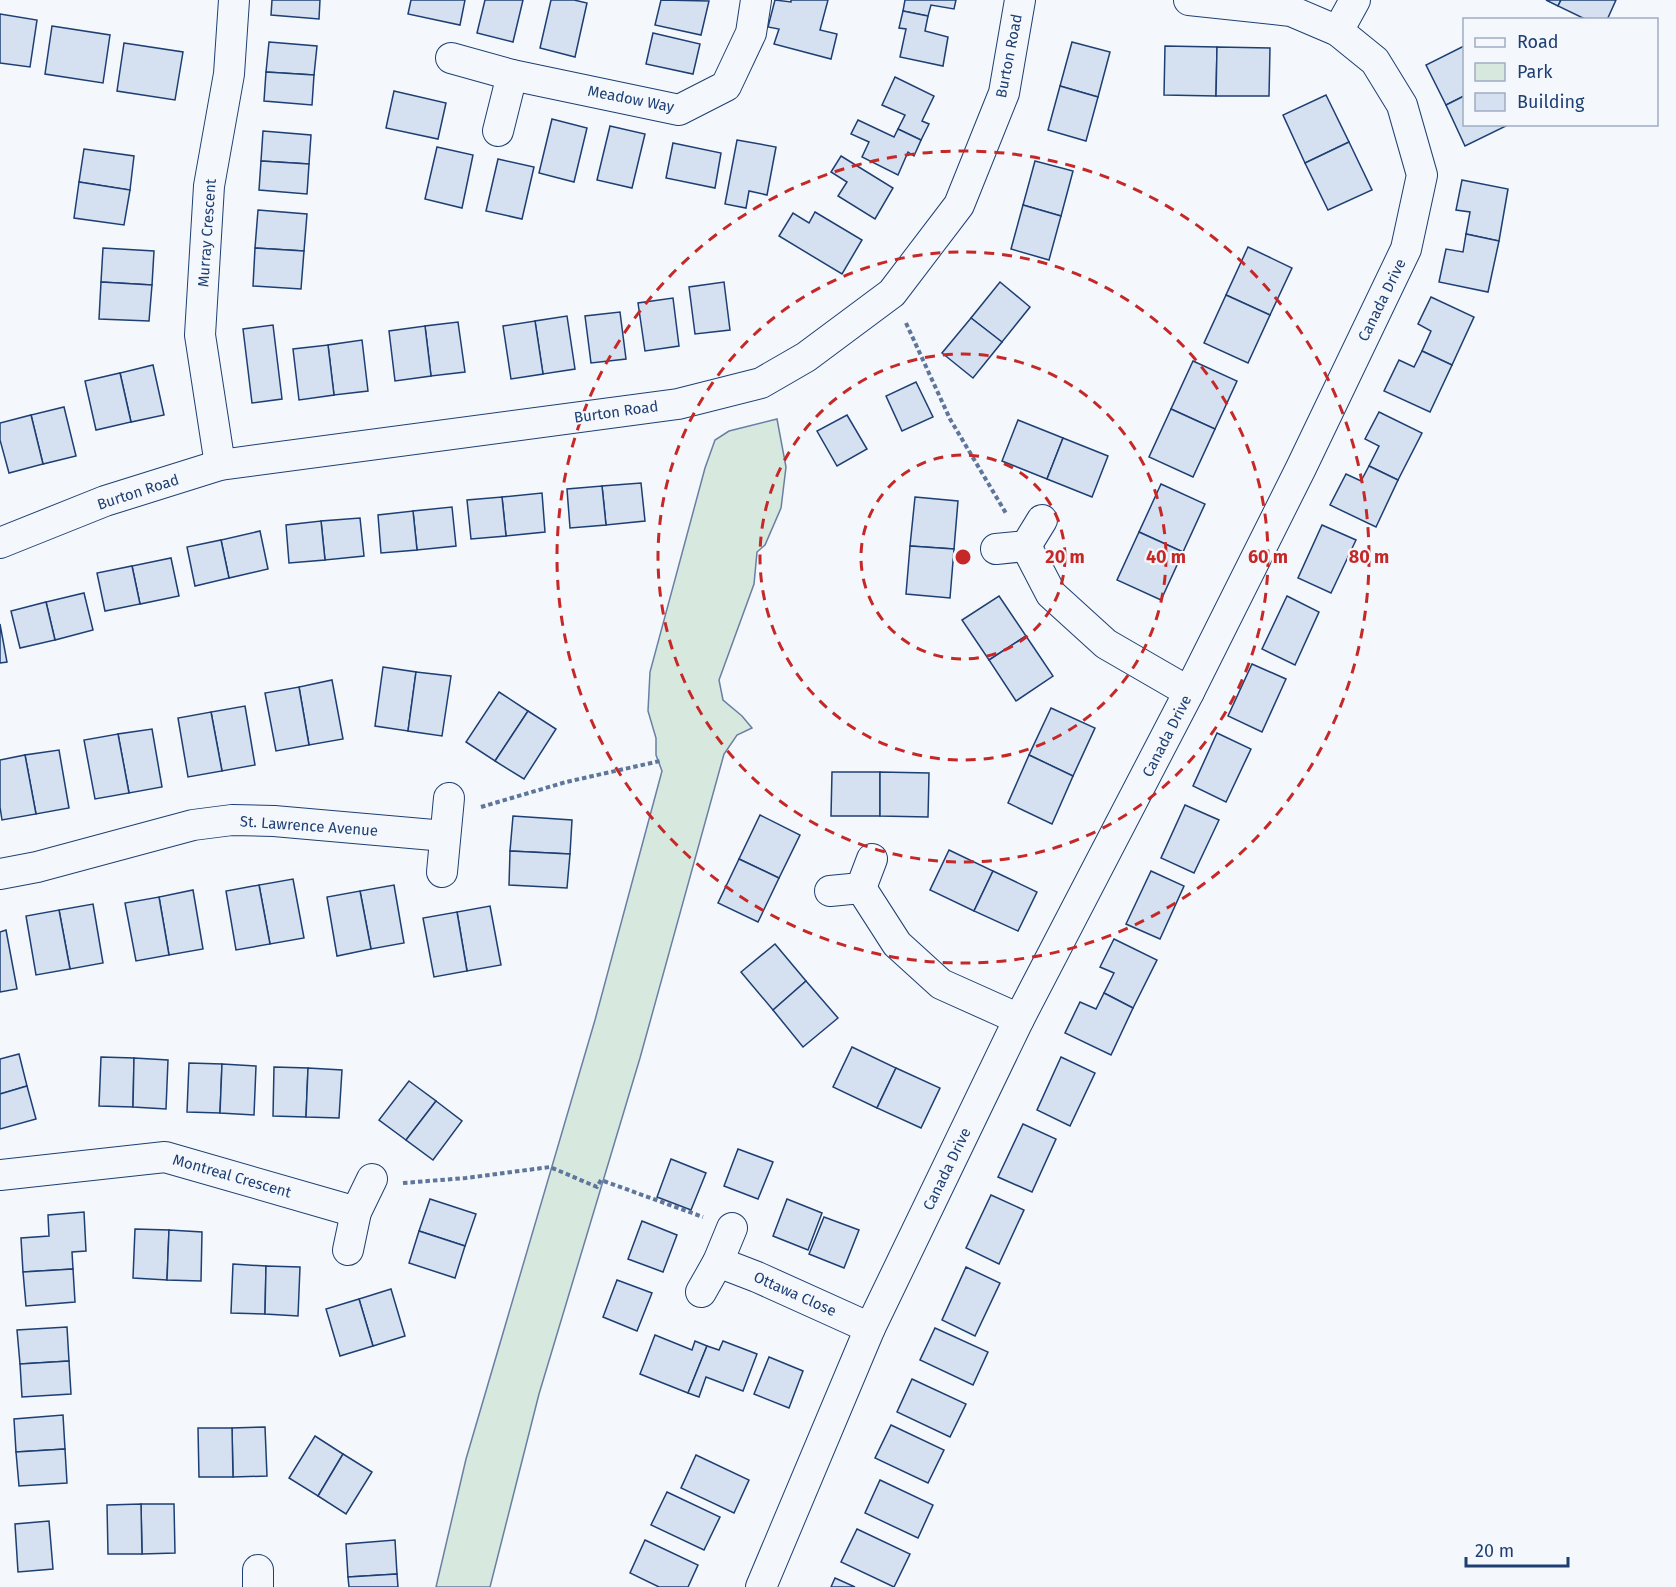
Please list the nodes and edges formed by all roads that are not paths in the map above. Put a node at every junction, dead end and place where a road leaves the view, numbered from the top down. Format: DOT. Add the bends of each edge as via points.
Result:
graph roads {
  1 [pos="234,0"];
  2 [pos="756,0"];
  3 [pos="1020,0"];
  4 [pos="1190,0"];
  5 [pos="1355,0"];
  6 [pos="1338,31"];
  7 [pos="451,58"];
  8 [pos="512,75"];
  9 [pos="498,132"];
  10 [pos="220,465"];
  11 [pos="1042,520"];
  12 [pos="0,543"];
  13 [pos="1026,546"];
  14 [pos="996,549"];
  15 [pos="1190,692"];
  16 [pos="872,859"];
  17 [pos="442,872"];
  18 [pos="0,874"];
  19 [pos="861,888"];
  20 [pos="830,891"];
  21 [pos="1019,1019"];
  22 [pos="0,1175"];
  23 [pos="732,1228"];
  24 [pos="348,1250"];
  25 [pos="718,1262"];
  26 [pos="701,1292"];
  27 [pos="870,1328"];
  28 [pos="761,1587"];
  1 -- 10 [label="street, Murray Crescent" via="229,74 209,186 200,335"];
  2 -- 8 [label="street, Meadow Way" via="750,33 726,86 679,110"];
  3 -- 10 [label="street, Burton Road" via="1004,93 959,205 892,293 806,357 761,383 678,404"];
  4 -- 6 [label="street, Canada Drive" via="1291,11"];
  5 -- 6 [label="street"];
  6 -- 15 [label="street, Canada Drive" via="1376,60 1402,105 1422,175 1407,249"];
  7 -- 8 [label="street, Meadow Way"];
  8 -- 9 [label="street"];
  10 -- 12 [label="street, Burton Road" via="105,501"];
  11 -- 13 [label="street"];
  13 -- 14 [label="street"];
  13 -- 15 [label="street" via="1051,594 1106,644"];
  15 -- 21 [label="street, Canada Drive"];
  16 -- 19 [label="street"];
  17 -- 18 [label="street, St. Lawrence Avenue" via="447,815 232,820 193,825"];
  19 -- 20 [label="street"];
  19 -- 21 [label="street" via="897,944 941,984"];
  21 -- 27 [label="street, Canada Drive"];
  22 -- 24 [label="street, Montreal Crescent" via="165,1157 365,1192"];
  23 -- 25 [label="street"];
  25 -- 26 [label="street"];
  25 -- 27 [label="street, Ottawa Close"];
  27 -- 28 [label="street, Canada Drive"];
}
